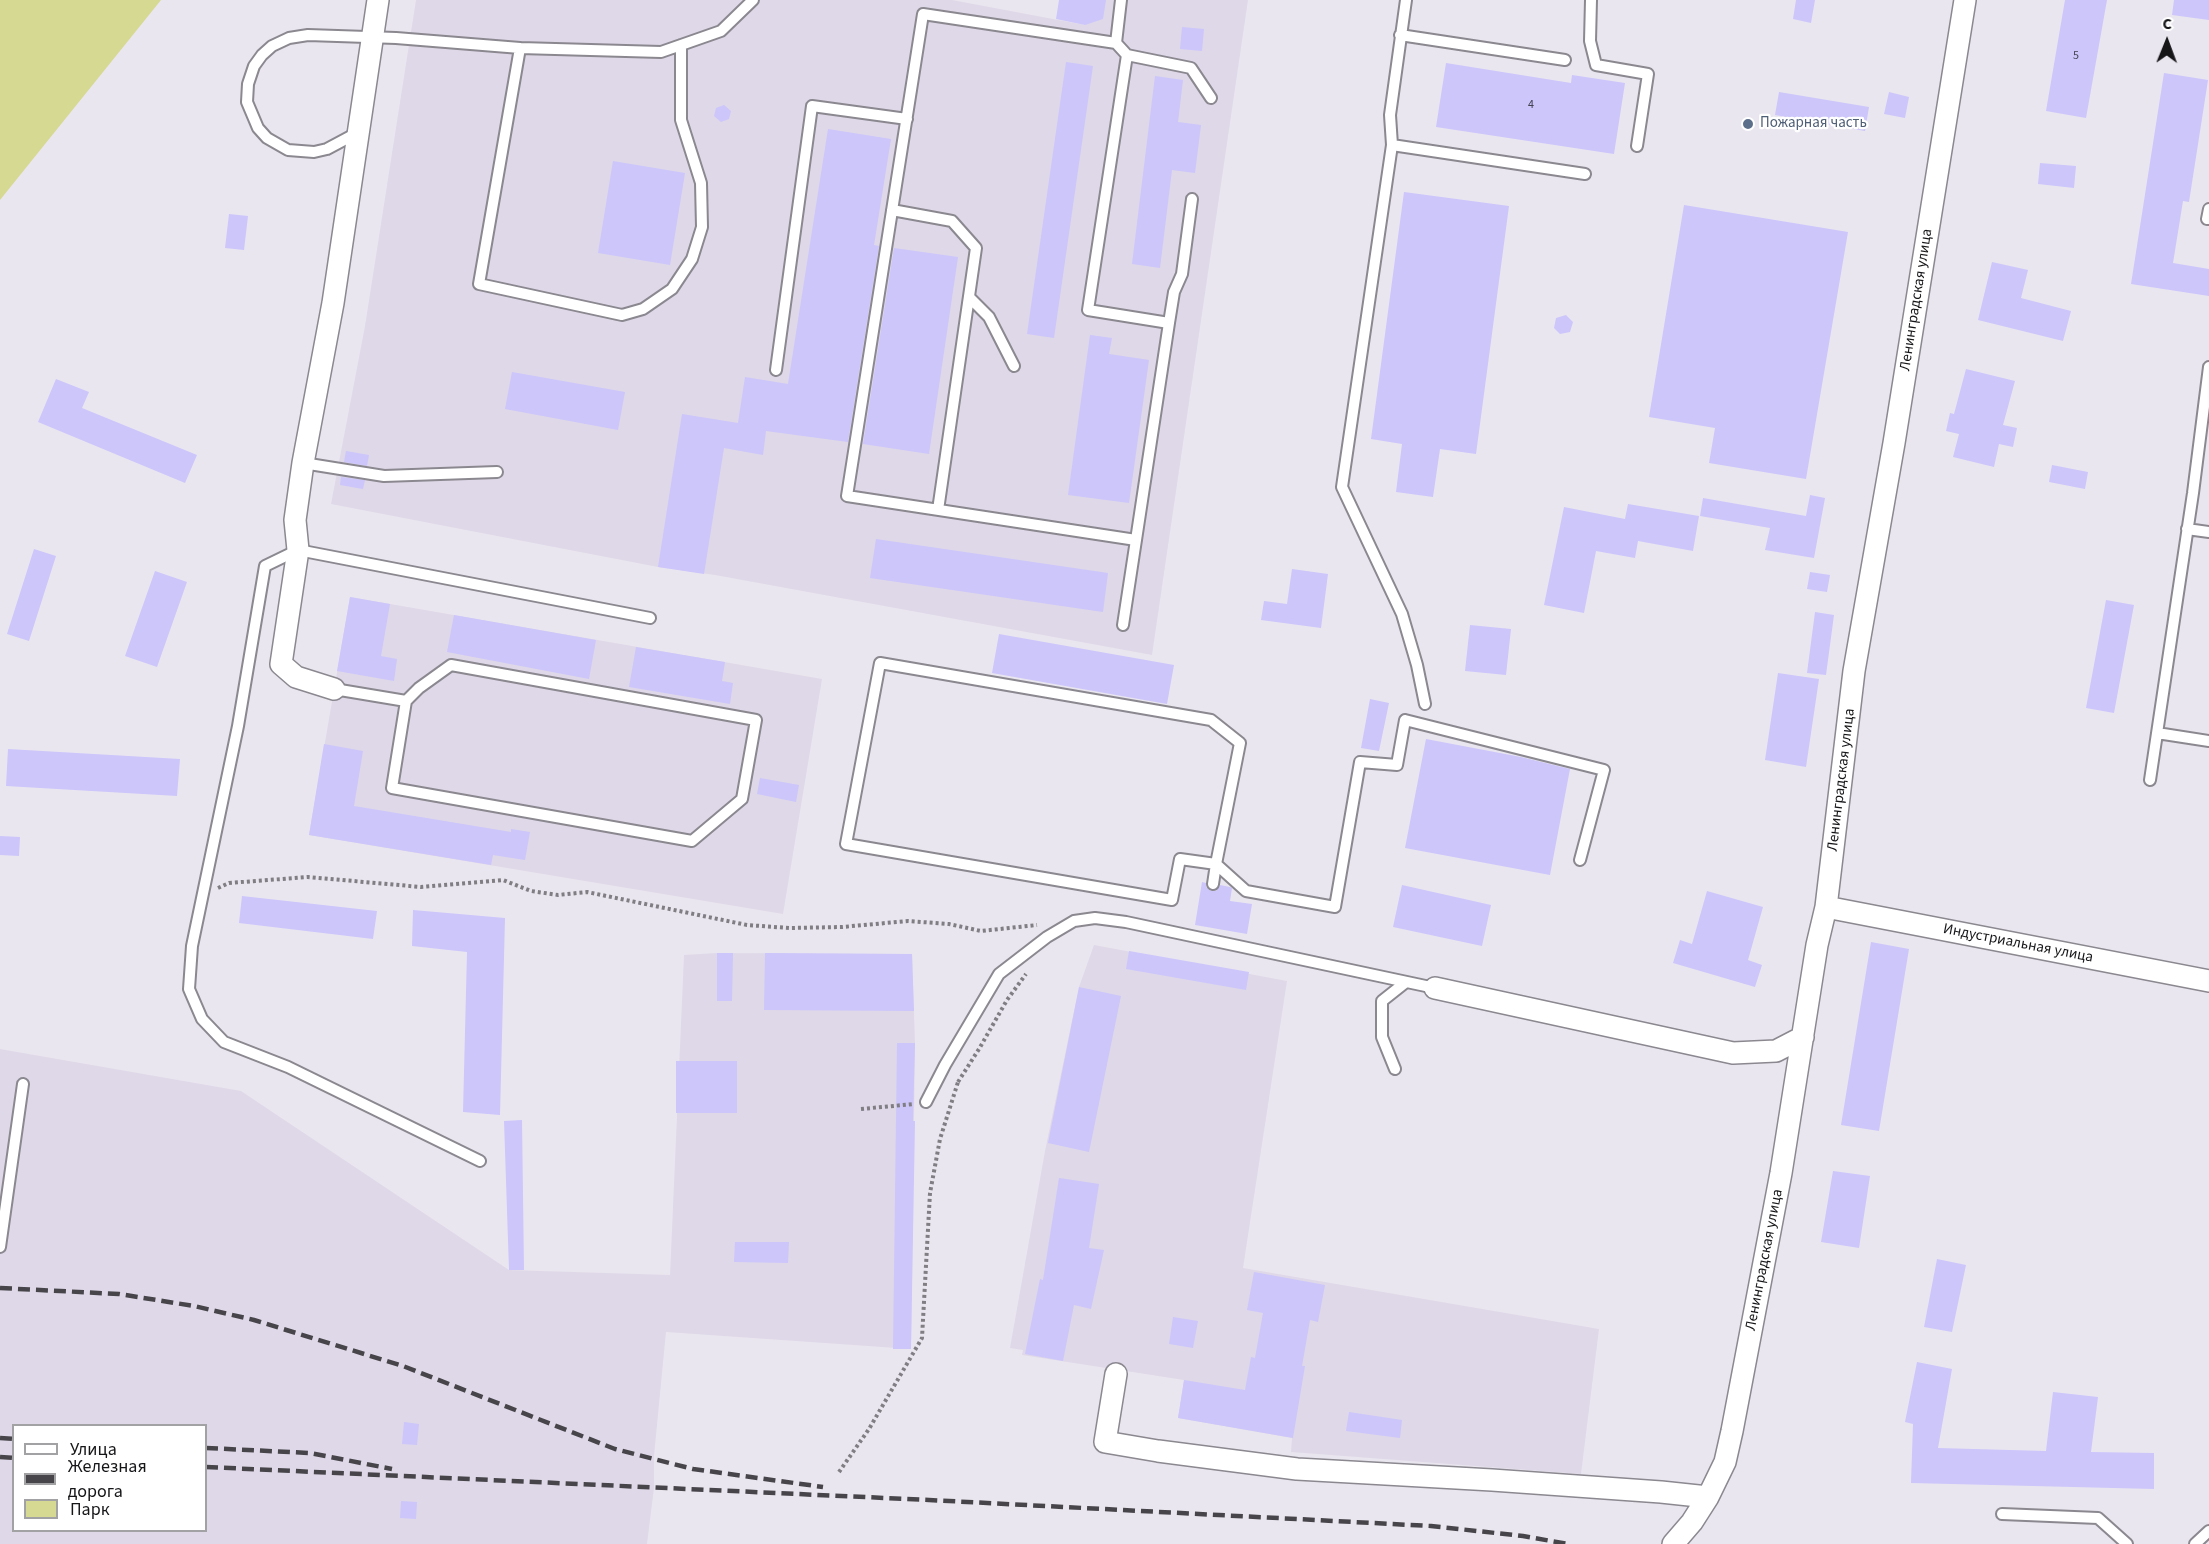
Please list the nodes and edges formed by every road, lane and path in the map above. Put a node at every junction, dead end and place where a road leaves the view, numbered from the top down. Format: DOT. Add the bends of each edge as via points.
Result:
graph roads {
  1 [pos="378,0"];
  2 [pos="753,0"];
  3 [pos="1121,0"];
  4 [pos="1406,0"];
  5 [pos="1591,0"];
  6 [pos="1965,0"];
  7 [pos="1400,35"];
  8 [pos="372,38"];
  9 [pos="1116,43"];
  10 [pos="681,45"];
  11 [pos="520,48"];
  12 [pos="1127,54"];
  13 [pos="1565,60"];
  14 [pos="1210,98"];
  15 [pos="907,119"];
  16 [pos="357,133"];
  17 [pos="1392,145"];
  18 [pos="1637,146"];
  19 [pos="1586,174"];
  20 [pos="1192,199"];
  21 [pos="2209,209"];
  22 [pos="892,210"];
  23 [pos="2209,219"];
  24 [pos="969,297"];
  25 [pos="1169,323"];
  26 [pos="1014,366"];
  27 [pos="2209,367"];
  28 [pos="776,370"];
  29 [pos="303,463"];
  30 [pos="497,472"];
  31 [pos="938,510"];
  32 [pos="2187,529"];
  33 [pos="2209,532"];
  34 [pos="1136,540"];
  35 [pos="298,550"];
  36 [pos="650,618"];
  37 [pos="1123,625"];
  38 [pos="334,688"];
  39 [pos="406,701"];
  40 [pos="1425,704"];
  41 [pos="2157,733"];
  42 [pos="2209,741"];
  43 [pos="2150,780"];
  44 [pos="1580,860"];
  45 [pos="1216,864"];
  46 [pos="1213,884"];
  47 [pos="204,894"];
  48 [pos="1826,907"];
  49 [pos="1074,921"];
  50 [pos="2209,981"];
  51 [pos="1406,982"];
  52 [pos="1435,988"];
  53 [pos="1803,1037"];
  54 [pos="1395,1069"];
  55 [pos="958,1082"];
  56 [pos="23,1084"];
  57 [pos="926,1102"];
  58 [pos="480,1161"];
  59 [pos="0,1247"];
  60 [pos="1116,1374"];
  61 [pos="839,1472"];
  62 [pos="1708,1497"];
  63 [pos="2002,1514"];
  64 [pos="2209,1531"];
  65 [pos="1673,1544"];
  66 [pos="2127,1544"];
  67 [pos="2194,1544"];
  1 -- 8 [label="street"];
  2 -- 10 [label="lane" via="721,31"];
  3 -- 9 [label="lane"];
  4 -- 7 [label="lane"];
  5 -- 18 [label="lane" via="1590,41 1596,65 1648,74"];
  6 -- 48 [label="street, Ленинградская улица" via="1854,670"];
  7 -- 13 [label="lane"];
  7 -- 17 [label="lane" via="1390,114"];
  8 -- 11 [label="lane"];
  8 -- 16 [label="street"];
  8 -- 16 [label="lane" via="289,38 272,45 262,55 248,84 251,116 278,146 314,152"];
  9 -- 12 [label="lane"];
  9 -- 15 [label="lane" via="923,14"];
  10 -- 11 [label="lane" via="661,52"];
  10 -- 11 [label="lane" via="681,120 701,183 702,227 692,259 672,289 643,309 622,315 479,284"];
  12 -- 14 [label="lane" via="1191,68"];
  12 -- 25 [label="lane" via="1088,310"];
  15 -- 22 [label="lane"];
  15 -- 28 [label="lane" via="812,106"];
  16 -- 29 [label="street" via="333,303"];
  17 -- 19 [label="lane"];
  17 -- 40 [label="lane" via="1342,487 1402,614"];
  20 -- 25 [label="lane" via="1182,274 1174,292"];
  21 -- 23 [label="lane"];
  22 -- 24 [label="lane" via="952,221 976,249"];
  22 -- 31 [label="lane" via="847,496"];
  24 -- 26 [label="lane" via="989,317"];
  24 -- 31 [label="lane"];
  25 -- 34 [label="lane"];
  27 -- 32 [label="lane"];
  29 -- 30 [label="lane" via="384,476"];
  29 -- 35 [label="street" via="295,520"];
  31 -- 34 [label="lane"];
  32 -- 33 [label="lane"];
  32 -- 41 [label="lane"];
  34 -- 37 [label="lane"];
  35 -- 36 [label="lane"];
  35 -- 38 [label="street" via="281,664 296,677"];
  35 -- 47 [label="lane" via="265,566"];
  38 -- 39 [label="lane"];
  39 -- 39 [label="lane" via="451,664 756,720 742,799 692,841 392,788"];
  41 -- 42 [label="lane"];
  41 -- 43 [label="lane"];
  44 -- 45 [label="lane" via="1604,770 1405,720 1397,765 1360,762 1335,907 1246,891"];
  45 -- 45 [label="lane" via="1180,859 1172,900 846,844 880,663 1211,720 1240,743"];
  45 -- 46 [label="lane"];
  47 -- 49 [label="path" via="229,883 308,878 421,887 503,880 531,891 558,895 587,892 747,925 789,928 908,921 981,931"];
  47 -- 58 [label="lane" via="192,946 189,989 202,1019 224,1042 288,1067"];
  48 -- 50 [label="street, Индустриальная улица"];
  48 -- 53 [label="street, Ленинградская улица"];
  49 -- 51 [label="lane" via="1095,918 1202,932"];
  49 -- 57 [label="lane" via="999,974"];
  51 -- 52 [label="lane"];
  51 -- 54 [label="lane" via="1382,1001 1382,1037"];
  52 -- 53 [label="street" via="1733,1053 1776,1051"];
  53 -- 62 [label="street, Ленинградская улица" via="1732,1431 1725,1462"];
  55 -- 61 [label="path" via="940,1139 930,1193 922,1338"];
  56 -- 59 [label="lane"];
  60 -- 62 [label="street" via="1105,1442 1297,1469"];
  62 -- 65 [label="street, Ленинградская улица"];
  63 -- 66 [label="lane" via="2098,1518"];
  64 -- 67 [label="lane"];
}
